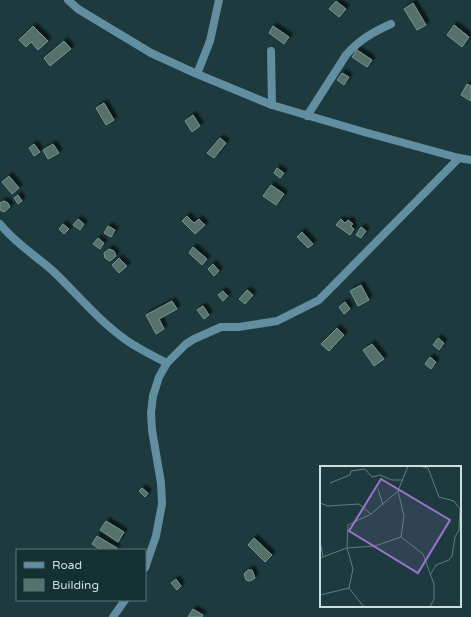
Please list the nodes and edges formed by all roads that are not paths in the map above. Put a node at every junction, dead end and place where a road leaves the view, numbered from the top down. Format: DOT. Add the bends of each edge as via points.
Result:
graph roads {
  1 [pos="68,0"];
  2 [pos="219,0"];
  3 [pos="391,24"];
  4 [pos="271,51"];
  5 [pos="197,74"];
  6 [pos="272,105"];
  7 [pos="308,116"];
  8 [pos="459,158"];
  9 [pos="471,160"];
  10 [pos="0,224"];
  11 [pos="166,363"];
  12 [pos="146,565"];
  13 [pos="124,601"];
  14 [pos="113,617"];
  1 -- 5 [label="street" via="78,9 151,53"];
  2 -- 5 [label="street" via="210,41"];
  3 -- 7 [label="street" via="368,35 352,48"];
  4 -- 6 [label="street"];
  5 -- 6 [label="street"];
  6 -- 7 [label="street"];
  7 -- 8 [label="street"];
  8 -- 9 [label="street"];
  8 -- 11 [label="street" via="320,300 277,321 221,327 186,344"];
  10 -- 11 [label="street" via="111,328 126,340"];
  11 -- 12 [label="street" via="153,396 151,413 162,504 156,536"];
  13 -- 14 [label="street"];
}
